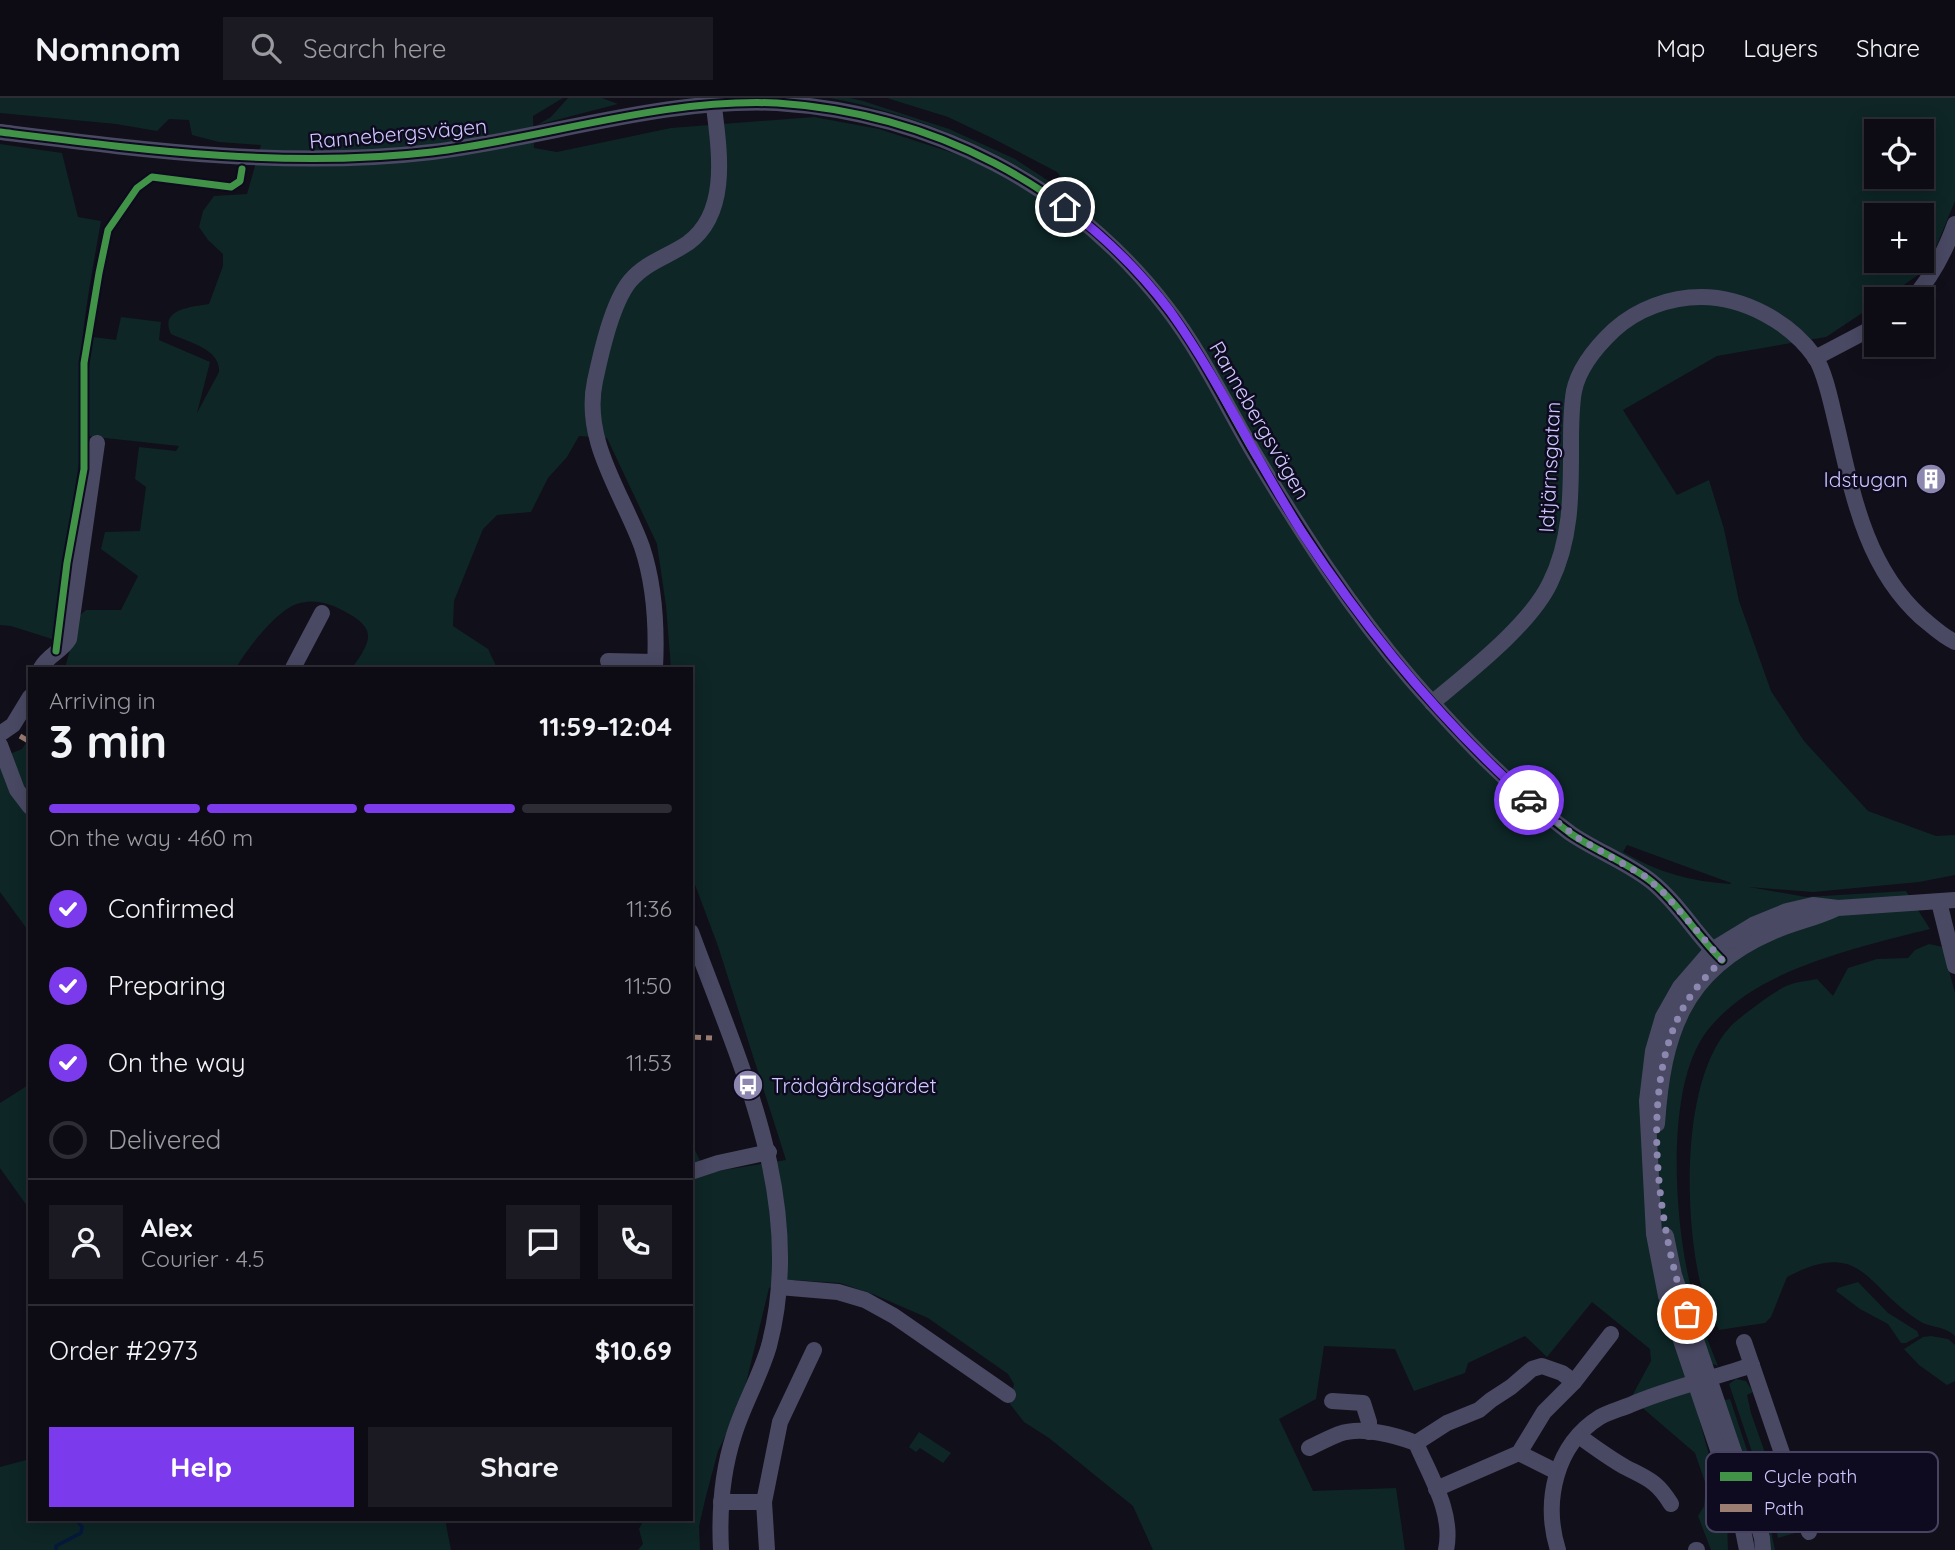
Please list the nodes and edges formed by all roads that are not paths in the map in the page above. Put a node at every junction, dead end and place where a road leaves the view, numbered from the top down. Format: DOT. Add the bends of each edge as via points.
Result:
graph roads {
  1 [pos="713,101"];
  2 [pos="0,132"];
  3 [pos="1955,224"];
  4 [pos="1921,287"];
  5 [pos="1864,332"];
  6 [pos="1815,358"];
  7 [pos="97,443"];
  8 [pos="322,613"];
  9 [pos="1955,642"];
  10 [pos="608,661"];
  11 [pos="655,665"];
  12 [pos="42,667"];
  13 [pos="294,667"];
  14 [pos="28,699"];
  15 [pos="1432,702"];
  16 [pos="0,734"];
  17 [pos="0,745"];
  18 [pos="28,804"];
  19 [pos="1947,901"];
  20 [pos="693,937"];
  21 [pos="1717,955"];
  22 [pos="1955,966"];
  23 [pos="769,1152"];
  24 [pos="693,1171"];
  25 [pos="779,1287"];
  26 [pos="1611,1335"];
  27 [pos="1744,1342"];
  28 [pos="814,1350"];
  29 [pos="1752,1365"];
  30 [pos="1702,1381"];
  31 [pos="1574,1382"];
  32 [pos="1008,1395"];
  33 [pos="1332,1401"];
  34 [pos="1369,1432"];
  35 [pos="1579,1436"];
  36 [pos="1416,1443"];
  37 [pos="1309,1448"];
  38 [pos="1722,1452"];
  39 [pos="1730,1452"];
  40 [pos="1782,1452"];
  41 [pos="1519,1453"];
  42 [pos="1557,1472"];
  43 [pos="1436,1489"];
  44 [pos="720,1502"];
  45 [pos="764,1503"];
  46 [pos="1671,1504"];
  47 [pos="1743,1532"];
  48 [pos="1759,1532"];
  49 [pos="721,1550"];
  50 [pos="767,1550"];
  51 [pos="1446,1550"];
  52 [pos="1558,1550"];
  53 [pos="1747,1550"];
  54 [pos="1763,1550"];
  1 -- 2 [label="street, Rannebergsvägen" via="509,140 354,158 209,156"];
  1 -- 11 [label="street" via="715,203 701,231 631,281 620,298 595,383 598,441 647,570 654,607"];
  1 -- 15 [label="street, Rannebergsvägen" via="810,106 899,124 993,161 1085,222 1119,252 1169,311 1324,565"];
  3 -- 4 [label="street" via="1947,247"];
  5 -- 6 [label="street"];
  6 -- 9 [label="street, Idtjärnsgatan" via="1833,410 1857,511 1874,555 1887,579 1913,609"];
  6 -- 15 [label="street, Idtjärnsgatan" via="1772,318 1710,297 1674,300 1623,322 1584,366 1574,389 1568,536 1541,602"];
  7 -- 12 [label="street" via="70,633 65,645"];
  8 -- 13 [label="street"];
  10 -- 11 [label="street"];
  14 -- 16 [label="street" via="13,725"];
  15 -- 21 [label="street, Rannebergsvägen" via="1534,804 1578,838 1646,877"];
  17 -- 18 [label="street" via="17,790"];
  19 -- 21 [label="street" via="1838,908 1813,905 1787,911 1754,925"];
  19 -- 22 [label="street"];
  20 -- 23 [label="street"];
  21 -- 30 [label="street" via="1674,1026 1661,1077 1657,1126 1667,1248"];
  23 -- 24 [label="street"];
  23 -- 25 [label="street" via="779,1227"];
  25 -- 32 [label="street" via="838,1292 865,1300"];
  25 -- 44 [label="street" via="769,1346 734,1434"];
  26 -- 31 [label="street"];
  27 -- 29 [label="street"];
  28 -- 45 [label="street" via="780,1422"];
  29 -- 30 [label="street"];
  29 -- 40 [label="street"];
  30 -- 35 [label="street" via="1653,1395 1600,1418"];
  30 -- 38 [label="street"];
  30 -- 39 [label="street"];
  31 -- 36 [label="street" via="1542,1366 1531,1369 1479,1410"];
  31 -- 41 [label="street" via="1544,1412"];
  33 -- 34 [label="street" via="1363,1403"];
  34 -- 36 [label="street"];
  34 -- 37 [label="street" via="1342,1433"];
  35 -- 42 [label="street"];
  35 -- 46 [label="street" via="1648,1477"];
  36 -- 43 [label="street"];
  41 -- 42 [label="street"];
  41 -- 43 [label="street"];
  42 -- 52 [label="street" via="1552,1519"];
  43 -- 51 [label="street" via="1446,1513"];
  44 -- 45 [label="street"];
  44 -- 49 [label="street"];
  45 -- 50 [label="street"];
  47 -- 53 [label="street"];
  48 -- 54 [label="street"];
}
